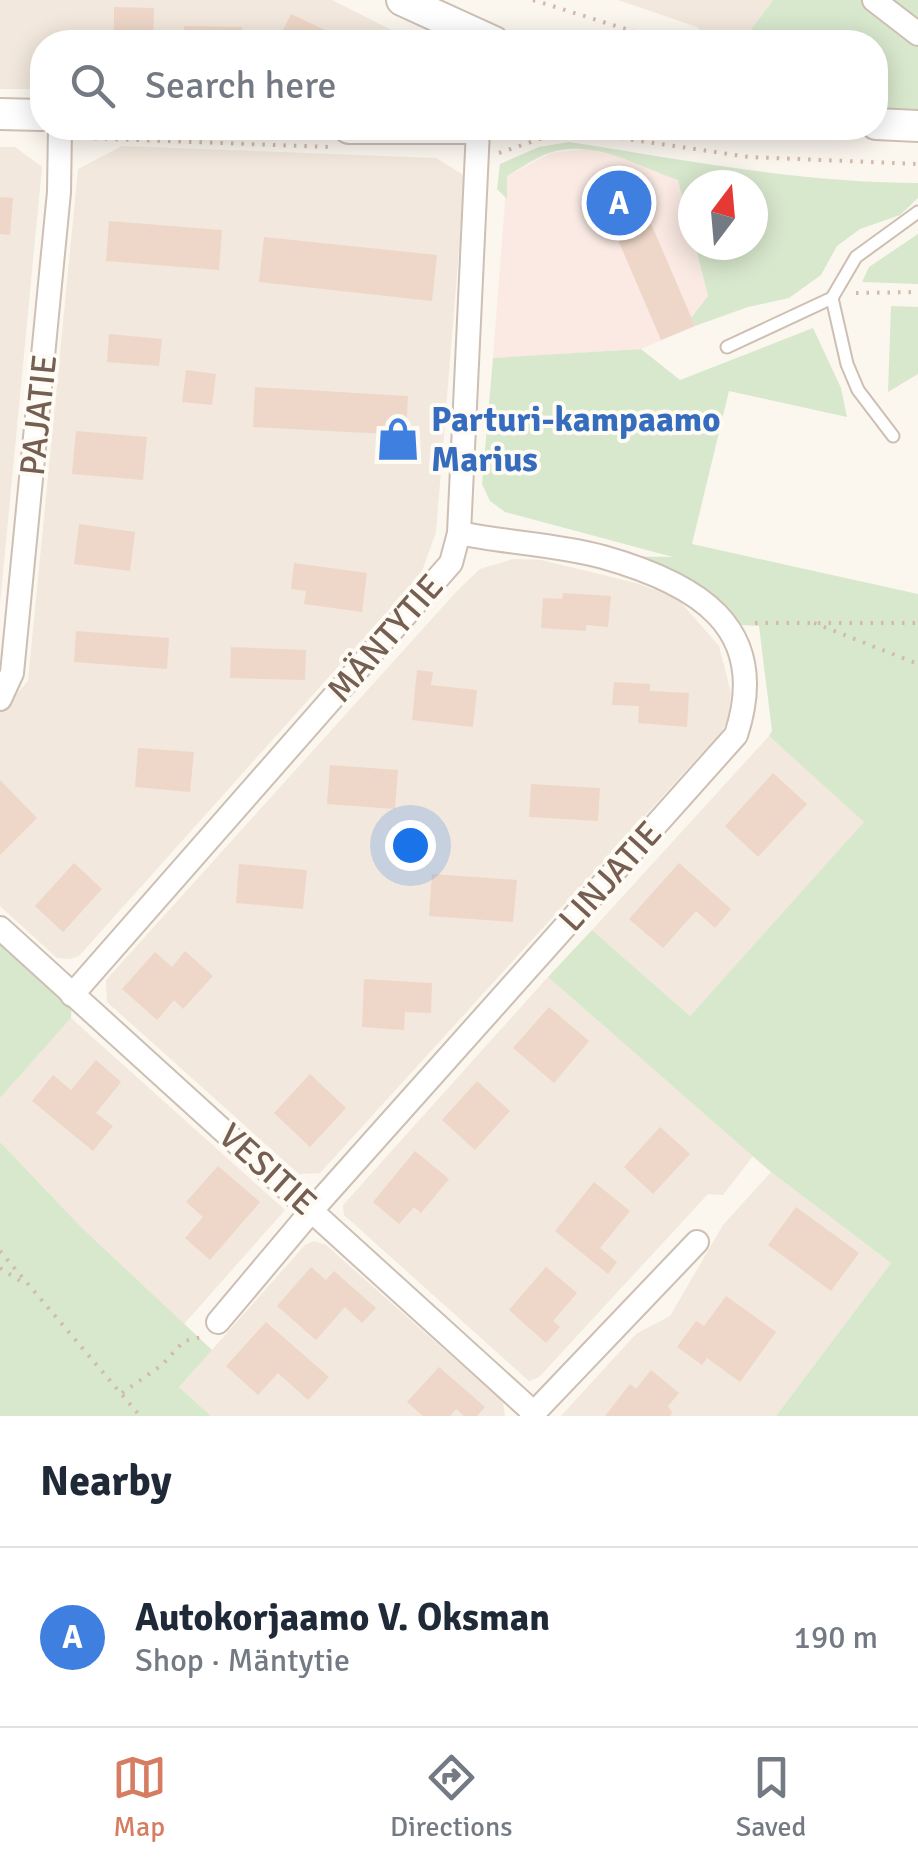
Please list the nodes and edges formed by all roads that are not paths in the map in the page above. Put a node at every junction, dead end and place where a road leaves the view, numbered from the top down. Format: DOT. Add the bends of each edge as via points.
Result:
graph roads {
  1 [pos="402,0"];
  2 [pos="874,0"];
  3 [pos="468,30"];
  4 [pos="918,34"];
  5 [pos="0,114"];
  6 [pos="30,121"];
  7 [pos="888,125"];
  8 [pos="918,126"];
  9 [pos="55,140"];
  10 [pos="479,140"];
  11 [pos="918,212"];
  12 [pos="832,298"];
  13 [pos="727,347"];
  14 [pos="893,436"];
  15 [pos="460,532"];
  16 [pos="0,699"];
  17 [pos="0,928"];
  18 [pos="72,994"];
  19 [pos="313,1209"];
  20 [pos="697,1242"];
  21 [pos="218,1322"];
  22 [pos="532,1414"];
  1 -- 3 [label="street"];
  2 -- 4 [label="street"];
  5 -- 6 [label="street"];
  7 -- 8 [label="street"];
  9 -- 16 [label="street, PAJATIE" via="59,192 12,673"];
  10 -- 15 [label="street, MÄNTYTIE"];
  11 -- 12 [label="lane" via="856,257"];
  12 -- 13 [label="lane"];
  12 -- 14 [label="lane" via="858,390"];
  15 -- 18 [label="street, MÄNTYTIE" via="451,563"];
  15 -- 19 [label="street, LINJATIE" via="600,556 692,591 739,647 747,693 736,736"];
  17 -- 18 [label="street, VESITIE"];
  18 -- 19 [label="street, VESITIE"];
  19 -- 21 [label="street, LINJATIE"];
  19 -- 22 [label="street, VESITIE"];
  20 -- 22 [label="street"];
}
